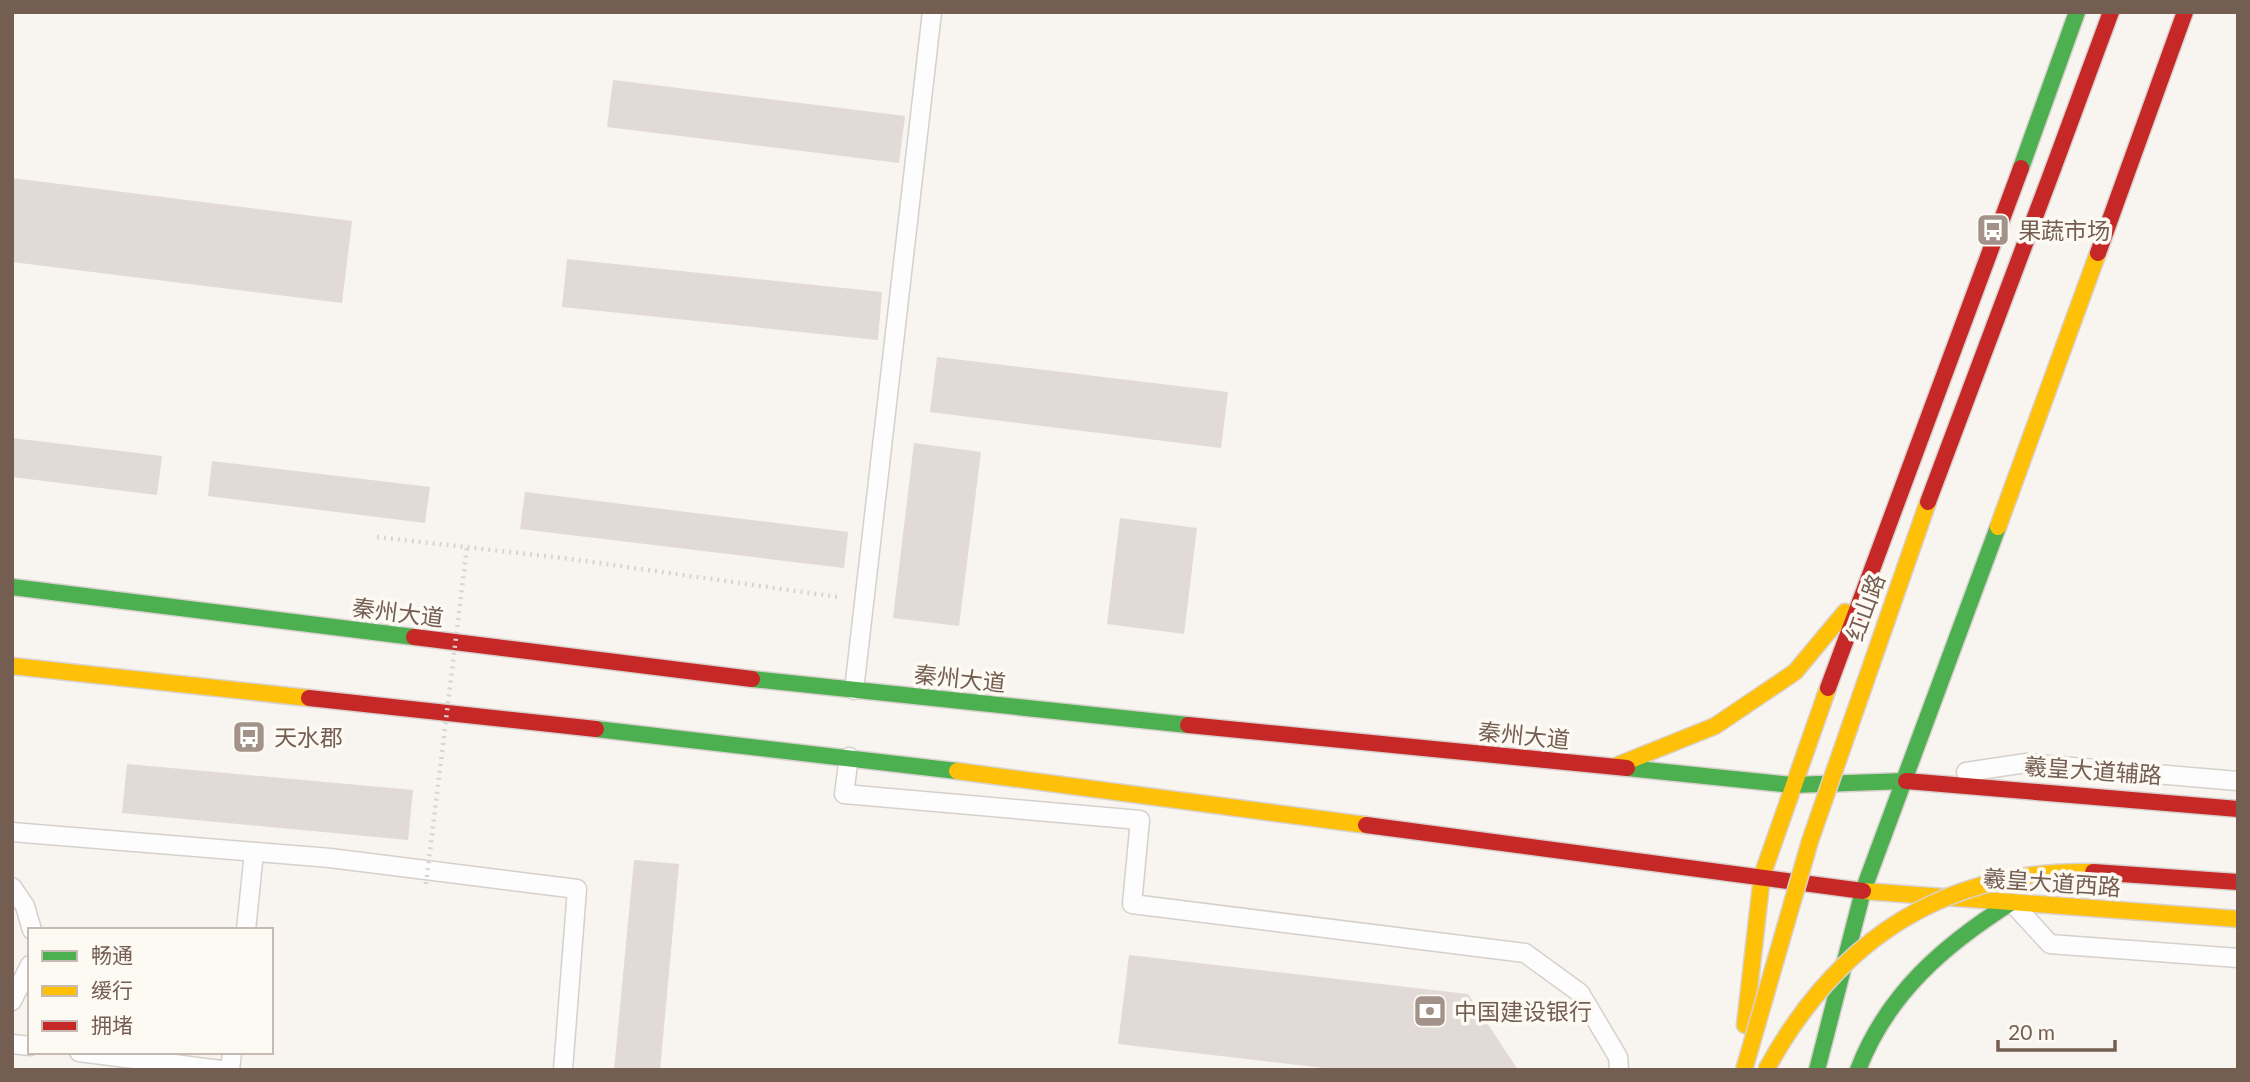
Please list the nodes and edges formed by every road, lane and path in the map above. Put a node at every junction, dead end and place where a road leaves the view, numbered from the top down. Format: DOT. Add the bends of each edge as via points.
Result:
graph roads {
  1 [pos="932,12"];
  2 [pos="2077,12"];
  3 [pos="2111,12"];
  4 [pos="2185,12"];
  5 [pos="377,537"];
  6 [pos="467,547"];
  7 [pos="12,587"];
  8 [pos="1863,590"];
  9 [pos="865,600"];
  10 [pos="12,666"];
  11 [pos="854,690"];
  12 [pos="849,757"];
  13 [pos="1613,767"];
  14 [pos="1906,781"];
  15 [pos="2238,781"];
  16 [pos="1792,785"];
  17 [pos="2238,809"];
  18 [pos="12,832"];
  19 [pos="254,852"];
  20 [pos="1762,876"];
  21 [pos="2238,882"];
  22 [pos="426,884"];
  23 [pos="12,887"];
  24 [pos="1863,891"];
  25 [pos="2012,902"];
  26 [pos="2238,919"];
  27 [pos="31,928"];
  28 [pos="246,928"];
  29 [pos="2238,958"];
  30 [pos="28,969"];
  31 [pos="12,1000"];
  32 [pos="95,1054"];
  33 [pos="221,1070"];
  34 [pos="563,1070"];
  35 [pos="1619,1070"];
  36 [pos="1742,1070"];
  37 [pos="1766,1070"];
  38 [pos="1817,1070"];
  39 [pos="1858,1070"];
  1 -- 9 [label="lane"];
  2 -- 8 [label="main road, 红山路"];
  3 -- 36 [label="main road, 红山路, bridge" via="1860,684 1778,938"];
  4 -- 14 [label="main road"];
  5 -- 6 [label="path"];
  6 -- 9 [label="path"];
  6 -- 22 [label="path, bridge"];
  7 -- 11 [label="main road, 秦州大道"];
  8 -- 13 [label="main road" via="1795,671 1715,726"];
  8 -- 16 [label="main road, 红山路"];
  9 -- 11 [label="lane"];
  10 -- 12 [label="main road"];
  11 -- 13 [label="main road, 秦州大道"];
  12 -- 20 [label="main road"];
  12 -- 35 [label="lane" via="844,793 1140,820 1132,904 1525,953 1580,993 1618,1057"];
  13 -- 16 [label="main road, 秦州大道"];
  14 -- 15 [label="lane, 羲皇大道辅路" via="2026,763"];
  14 -- 16 [label="main road, 秦州大道"];
  14 -- 17 [label="main road"];
  14 -- 24 [label="main road"];
  16 -- 20 [label="main road, 红山路"];
  18 -- 19 [label="lane"];
  19 -- 28 [label="lane"];
  19 -- 34 [label="lane" via="577,889"];
  20 -- 24 [label="main road"];
  20 -- 36 [label="main road, 红山路"];
  21 -- 37 [label="main road, bridge" via="2055,873 1970,888 1930,904 1866,943 1826,979 1799,1012"];
  23 -- 27 [label="lane" via="25,906"];
  24 -- 25 [label="main road, 羲皇大道西路"];
  24 -- 38 [label="main road"];
  25 -- 26 [label="main road, 羲皇大道西路"];
  25 -- 29 [label="lane" via="2050,944"];
  25 -- 39 [label="main road" via="1945,948 1916,977 1864,1049"];
  30 -- 31 [label="lane"];
  32 -- 33 [label="lane"];
}
